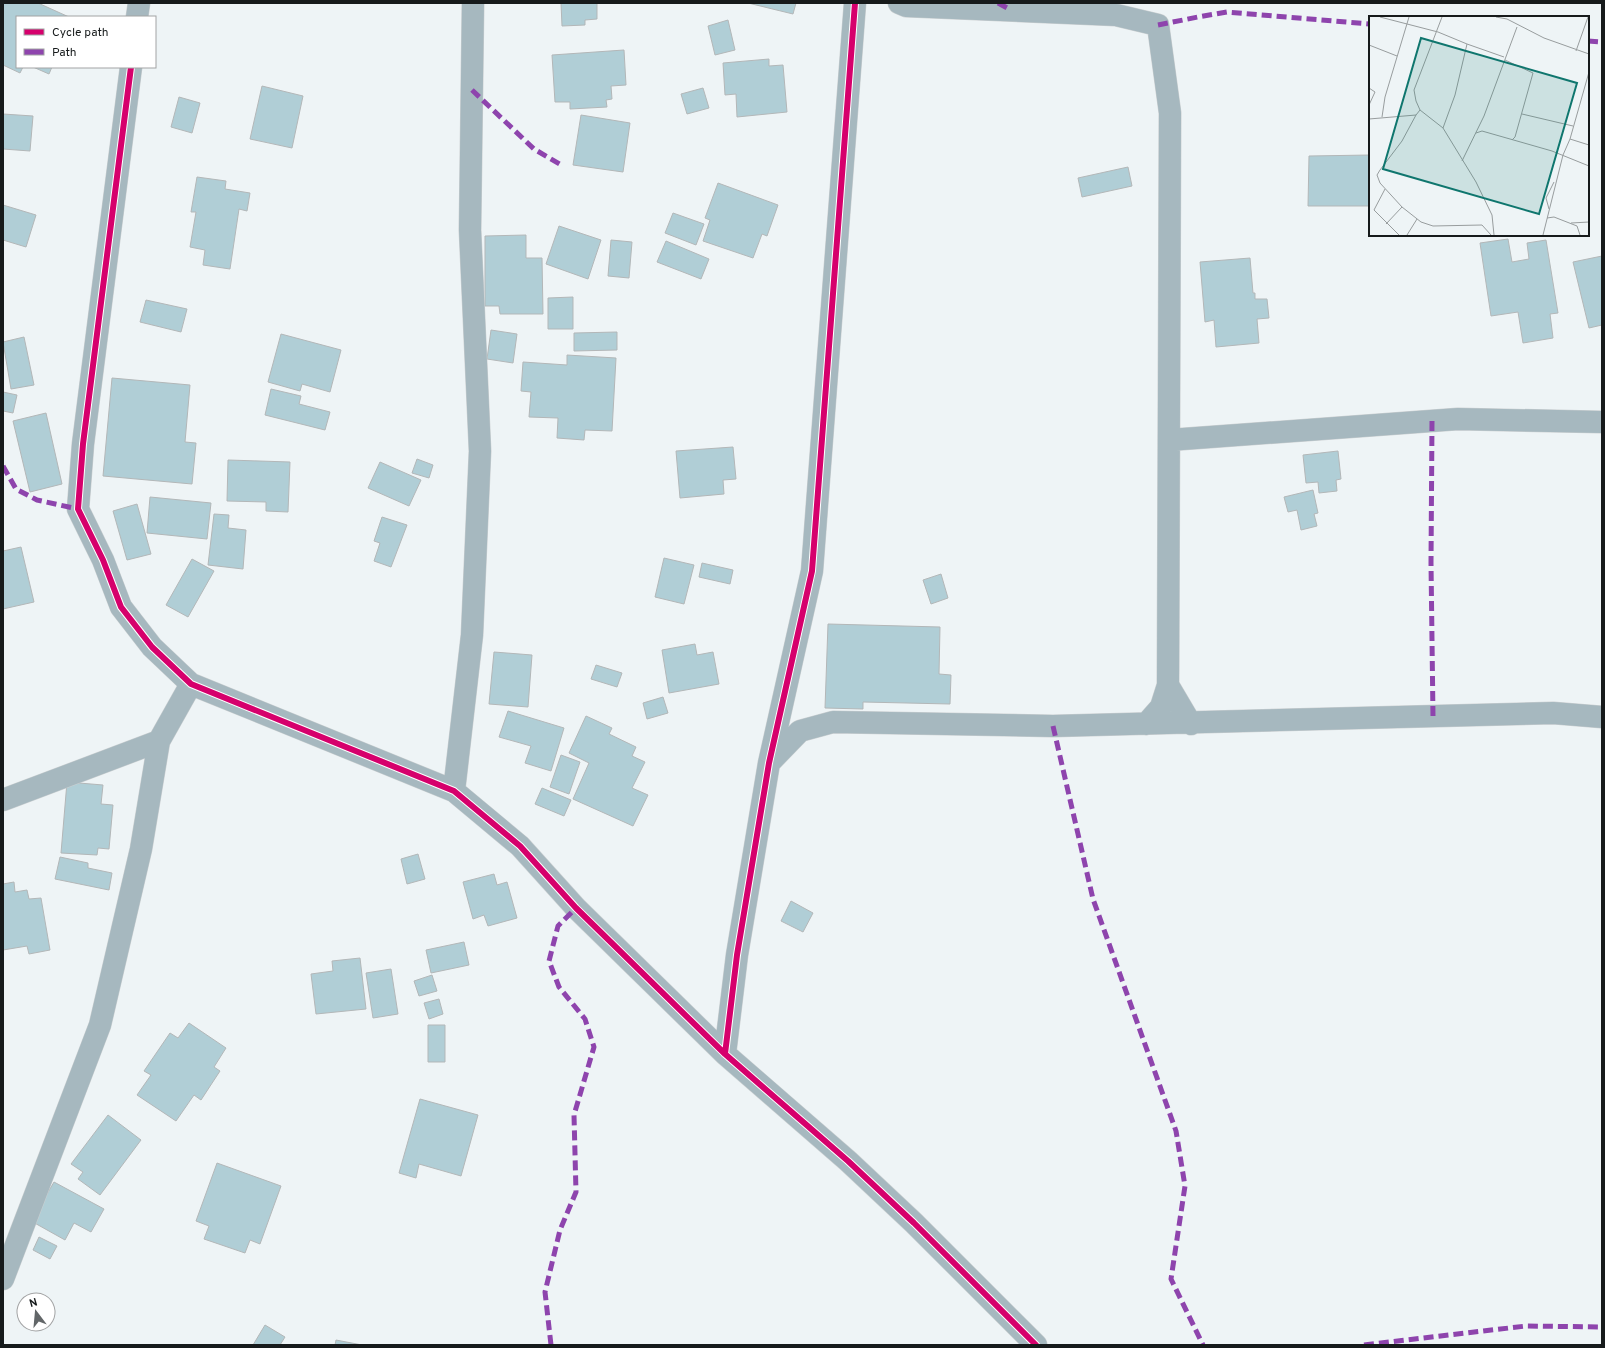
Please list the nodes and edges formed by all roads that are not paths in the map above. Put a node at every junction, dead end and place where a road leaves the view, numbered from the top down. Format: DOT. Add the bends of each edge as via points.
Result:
graph roads {
  1 [pos="139,3"];
  2 [pos="473,3"];
  3 [pos="856,3"];
  4 [pos="899,3"];
  5 [pos="137,16"];
  6 [pos="131,68"];
  7 [pos="1602,422"];
  8 [pos="1169,440"];
  9 [pos="191,684"];
  10 [pos="1168,685"];
  11 [pos="1602,717"];
  12 [pos="1146,724"];
  13 [pos="1191,724"];
  14 [pos="159,741"];
  15 [pos="769,763"];
  16 [pos="454,791"];
  17 [pos="3,800"];
  18 [pos="725,1054"];
  19 [pos="3,1279"];
  20 [pos="1036,1345"];
  1 -- 5 [label="street"];
  2 -- 16 [label="street" via="470,230 480,451 472,635"];
  3 -- 15 [label="street" via="812,571"];
  4 -- 8 [label="street" via="906,6 1116,14 1158,26 1170,113"];
  6 -- 9 [label="street" via="83,444 78,509 103,560 121,607 152,647"];
  7 -- 8 [label="street" via="1458,419"];
  8 -- 10 [label="street"];
  9 -- 14 [label="street"];
  9 -- 16 [label="street"];
  10 -- 12 [label="street" via="1161,707"];
  10 -- 13 [label="street"];
  11 -- 13 [label="street" via="1553,713"];
  12 -- 13 [label="street"];
  12 -- 15 [label="street" via="1053,726 833,722 800,731"];
  14 -- 17 [label="street"];
  14 -- 19 [label="street" via="141,849 100,1025"];
  15 -- 18 [label="street" via="737,955"];
  16 -- 18 [label="street" via="520,846 576,908"];
  18 -- 20 [label="street" via="864,1176"];
}
